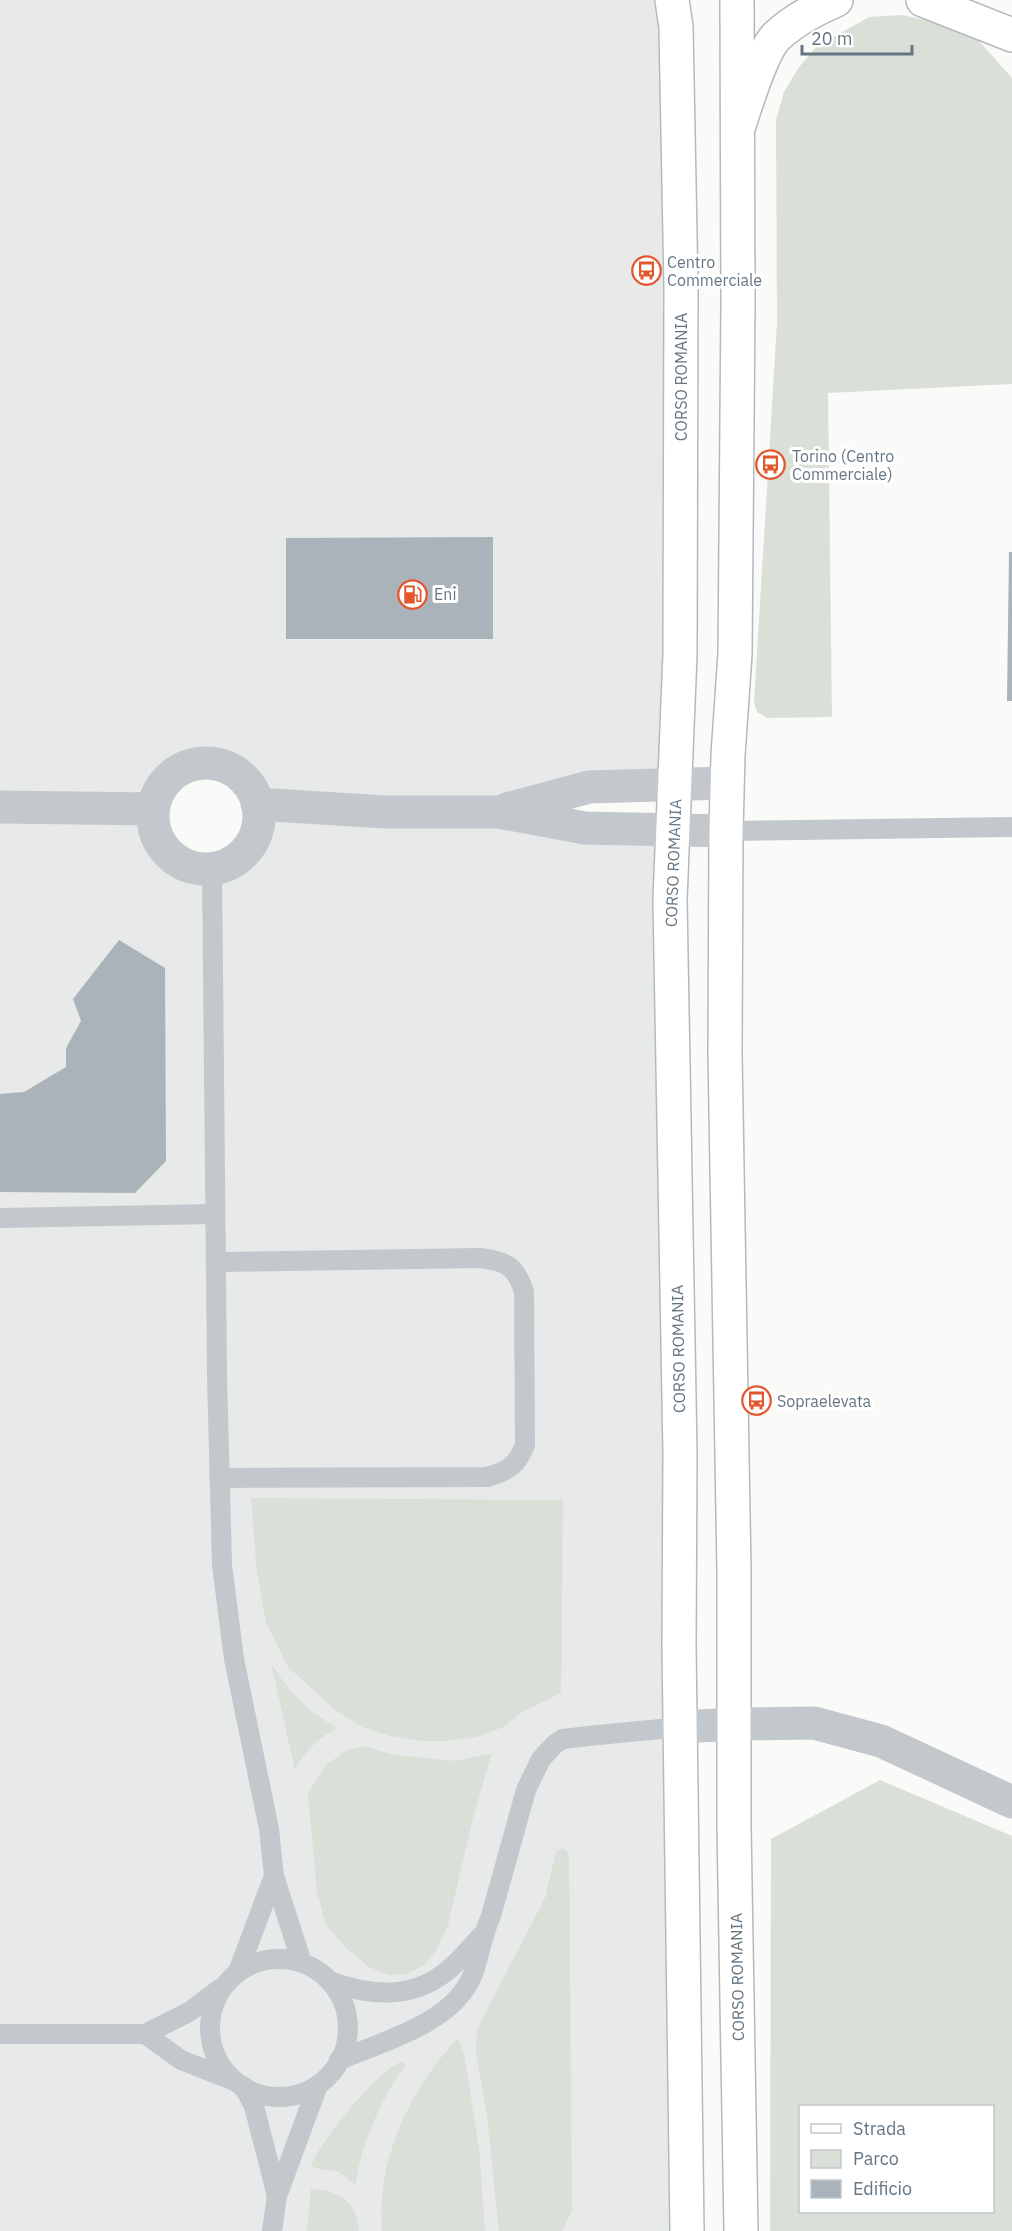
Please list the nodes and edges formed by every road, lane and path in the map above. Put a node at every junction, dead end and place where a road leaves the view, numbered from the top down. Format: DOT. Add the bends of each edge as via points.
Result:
graph roads {
  1 [pos="672,0"];
  2 [pos="737,0"];
  3 [pos="836,0"];
  4 [pos="923,0"];
  5 [pos="991,0"];
  6 [pos="1012,21"];
  7 [pos="1012,35"];
  8 [pos="739,125"];
  9 [pos="727,783"];
  10 [pos="676,784"];
  11 [pos="257,804"];
  12 [pos="0,807"];
  13 [pos="153,809"];
  14 [pos="498,812"];
  15 [pos="1012,827"];
  16 [pos="674,830"];
  17 [pos="726,831"];
  18 [pos="212,869"];
  19 [pos="215,1214"];
  20 [pos="0,1218"];
  21 [pos="216,1262"];
  22 [pos="219,1478"];
  23 [pos="735,1724"];
  24 [pos="681,1727"];
  25 [pos="1012,1802"];
  26 [pos="274,1876"];
  27 [pos="482,1935"];
  28 [pos="302,1963"];
  29 [pos="238,1972"];
  30 [pos="329,1982"];
  31 [pos="223,1987"];
  32 [pos="0,2034"];
  33 [pos="145,2034"];
  34 [pos="339,2060"];
  35 [pos="238,2084"];
  36 [pos="318,2085"];
  37 [pos="277,2196"];
  38 [pos="272,2231"];
  39 [pos="687,2231"];
  40 [pos="741,2231"];
  1 -- 10 [label="main road, CORSO ROMANIA" via="676,27 681,288"];
  2 -- 8 [label="main road, CORSO ROMANIA"];
  3 -- 8 [label="main road" via="810,11 775,37"];
  4 -- 7 [label="main road"];
  5 -- 6 [label="main road"];
  8 -- 9 [label="main road, CORSO ROMANIA" via="735,654"];
  9 -- 10 [label="street"];
  9 -- 17 [label="main road, CORSO ROMANIA"];
  10 -- 14 [label="street" via="589,787"];
  10 -- 16 [label="main road, CORSO ROMANIA"];
  11 -- 13 [label="street" via="246,781 236,773 213,764 196,764 167,780"];
  11 -- 14 [label="street" via="385,812"];
  11 -- 18 [label="street" via="257,828 251,843 228,864"];
  12 -- 13 [label="street"];
  13 -- 18 [label="street" via="153,825 166,852 195,868"];
  14 -- 16 [label="street" via="585,828"];
  15 -- 17 [label="lane"];
  16 -- 17 [label="street"];
  16 -- 24 [label="main road, CORSO ROMANIA" via="670,900"];
  17 -- 23 [label="main road, CORSO ROMANIA" via="725,1121"];
  18 -- 19 [label="lane"];
  19 -- 20 [label="lane"];
  19 -- 21 [label="lane"];
  21 -- 22 [label="lane"];
  21 -- 22 [label="lane" via="489,1259 511,1267 524,1292 525,1445 519,1460 503,1473 487,1477"];
  22 -- 26 [label="lane" via="222,1565 234,1659 269,1829"];
  23 -- 24 [label="street"];
  23 -- 25 [label="street" via="814,1723 881,1741"];
  23 -- 40 [label="main road, CORSO ROMANIA"];
  24 -- 27 [label="lane" via="563,1739 541,1759 526,1790 491,1916"];
  24 -- 39 [label="main road, CORSO ROMANIA"];
  26 -- 28 [label="lane"];
  26 -- 29 [label="lane"];
  27 -- 30 [label="lane" via="447,1971 423,1987 400,1993 364,1991"];
  27 -- 34 [label="lane" via="473,1975 451,2007 433,2020"];
  28 -- 29 [label="lane" via="280,1959 258,1962"];
  28 -- 30 [label="lane" via="323,1974"];
  29 -- 31 [label="lane"];
  30 -- 34 [label="lane" via="346,2012 348,2034"];
  31 -- 33 [label="lane" via="189,2012"];
  31 -- 35 [label="lane" via="213,2007 213,2049 222,2067"];
  32 -- 33 [label="lane"];
  33 -- 35 [label="lane" via="181,2060"];
  34 -- 36 [label="lane" via="333,2072"];
  35 -- 36 [label="lane" via="269,2097 299,2094"];
  35 -- 37 [label="lane" via="254,2106"];
  36 -- 37 [label="lane"];
  37 -- 38 [label="lane"];
}
